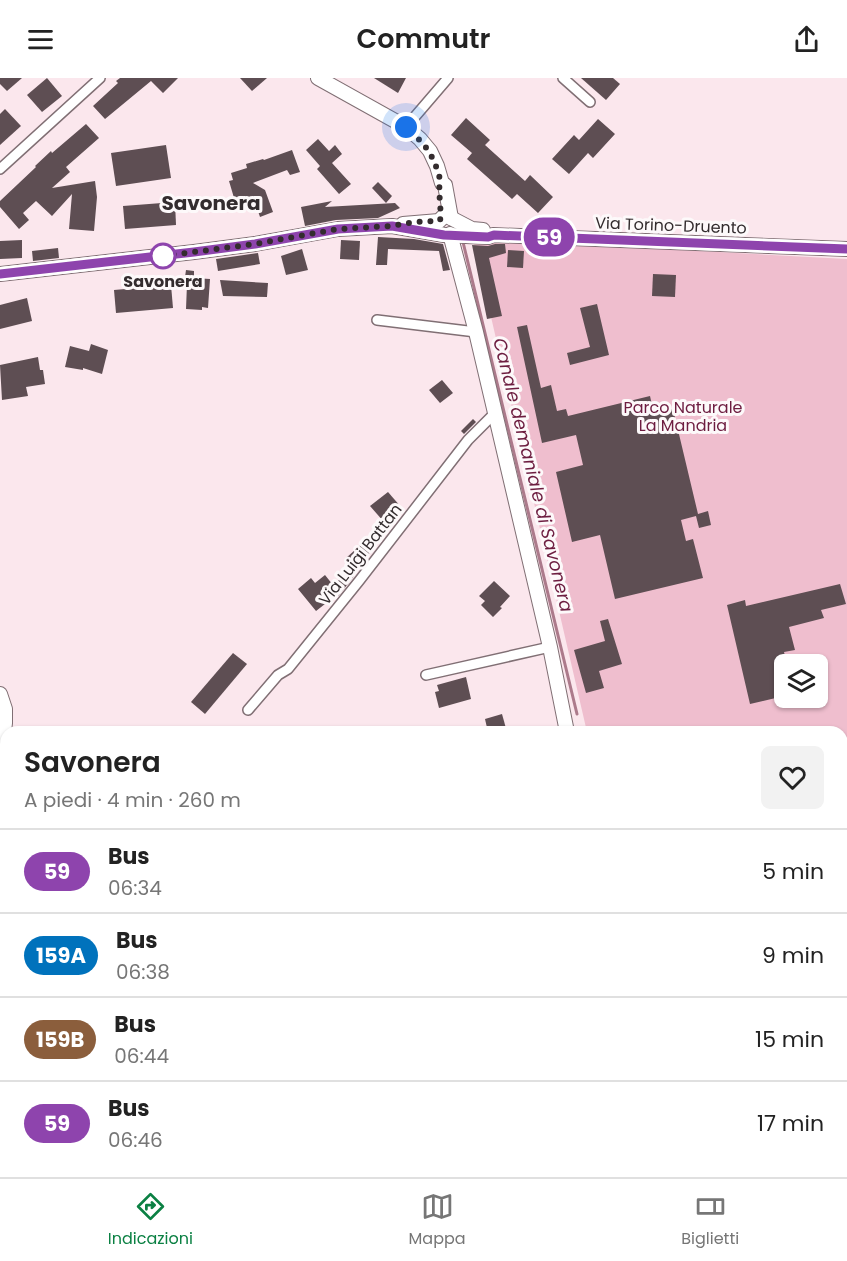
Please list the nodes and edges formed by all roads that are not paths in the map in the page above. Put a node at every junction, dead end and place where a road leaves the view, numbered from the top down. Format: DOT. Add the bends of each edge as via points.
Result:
graph roads {
  1 [pos="100,78"];
  2 [pos="318,78"];
  3 [pos="448,78"];
  4 [pos="563,78"];
  5 [pos="590,102"];
  6 [pos="406,127"];
  7 [pos="0,169"];
  8 [pos="446,224"];
  9 [pos="847,249"];
  10 [pos="0,274"];
  11 [pos="377,320"];
  12 [pos="477,336"];
  13 [pos="494,414"];
  14 [pos="550,647"];
  15 [pos="426,675"];
  16 [pos="556,676"];
  17 [pos="0,694"];
  18 [pos="248,710"];
  19 [pos="5,726"];
  20 [pos="566,726"];
  21 [pos="572,726"];
  1 -- 7 [label="street"];
  2 -- 6 [label="street"];
  3 -- 6 [label="street"];
  4 -- 5 [label="street"];
  6 -- 8 [label="street" via="420,139 437,166"];
  8 -- 9 [label="street, Via Torino-Druento" via="488,237"];
  8 -- 10 [label="street, Via Torino-Druento" via="338,229 255,244"];
  8 -- 12 [label="street"];
  11 -- 12 [label="street"];
  12 -- 13 [label="street"];
  13 -- 14 [label="street"];
  13 -- 18 [label="street, Via Luigi Battan" via="468,440 288,669"];
  14 -- 15 [label="street"];
  14 -- 16 [label="street"];
  16 -- 20 [label="street"];
  16 -- 21 [label="street"];
  17 -- 19 [label="street"];
}
